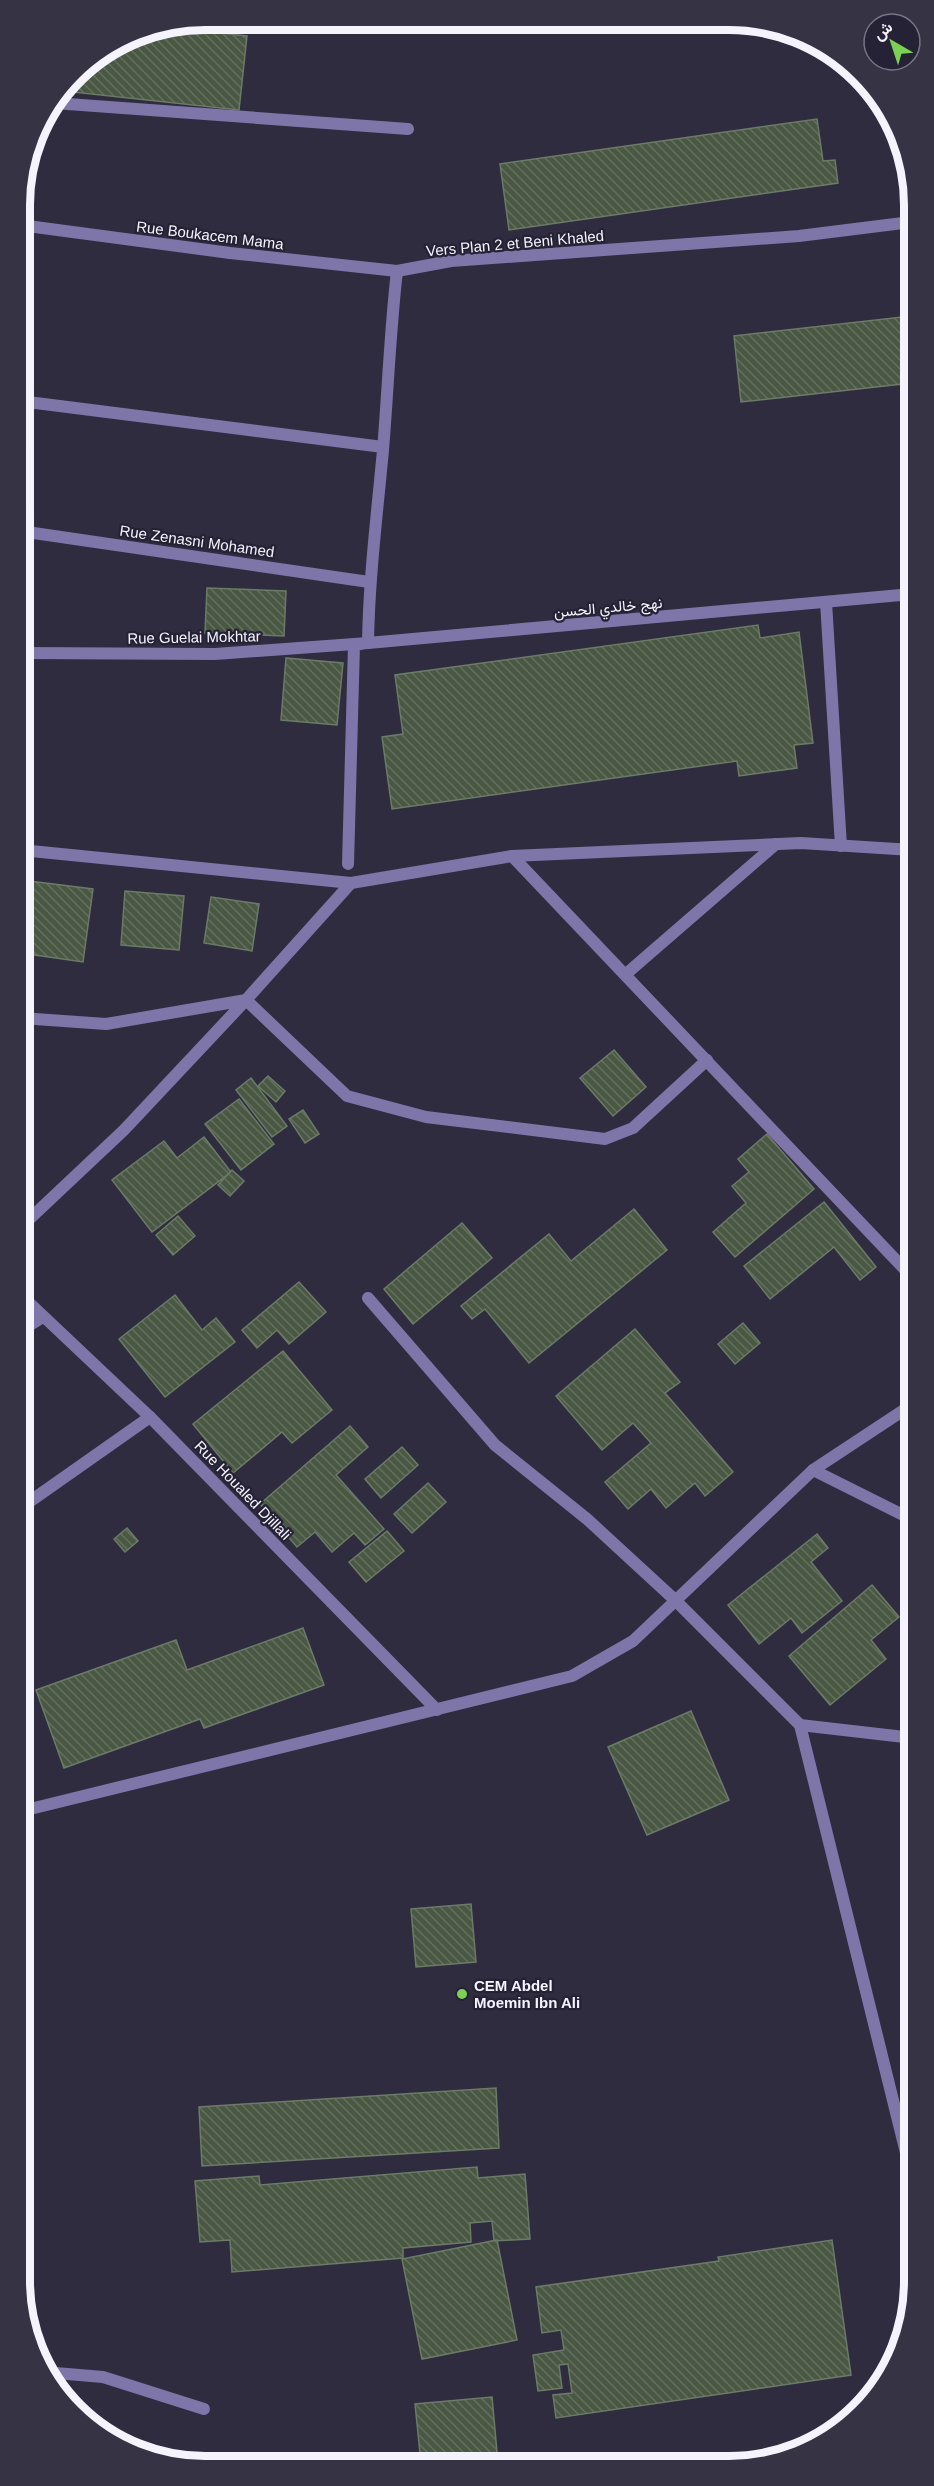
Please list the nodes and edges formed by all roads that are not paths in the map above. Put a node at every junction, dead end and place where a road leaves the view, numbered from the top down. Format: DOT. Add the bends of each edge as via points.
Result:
graph roads {
  1 [pos="62,104"];
  2 [pos="408,129"];
  3 [pos="904,223"];
  4 [pos="30,226"];
  5 [pos="397,271"];
  6 [pos="30,402"];
  7 [pos="383,447"];
  8 [pos="30,532"];
  9 [pos="369,582"];
  10 [pos="904,595"];
  11 [pos="826,602"];
  12 [pos="368,643"];
  13 [pos="30,652"];
  14 [pos="776,844"];
  15 [pos="841,846"];
  16 [pos="904,850"];
  17 [pos="30,851"];
  18 [pos="512,856"];
  19 [pos="348,864"];
  20 [pos="351,883"];
  21 [pos="626,974"];
  22 [pos="246,1000"];
  23 [pos="30,1019"];
  24 [pos="707,1060"];
  25 [pos="30,1219"];
  26 [pos="904,1268"];
  27 [pos="368,1298"];
  28 [pos="30,1304"];
  29 [pos="43,1317"];
  30 [pos="30,1325"];
  31 [pos="904,1410"];
  32 [pos="150,1417"];
  33 [pos="813,1470"];
  34 [pos="30,1501"];
  35 [pos="904,1516"];
  36 [pos="675,1600"];
  37 [pos="437,1710"];
  38 [pos="800,1725"];
  39 [pos="904,1737"];
  40 [pos="30,1809"];
  41 [pos="904,2145"];
  42 [pos="56,2373"];
  43 [pos="204,2409"];
  1 -- 2 [label="street"];
  3 -- 5 [label="street, Vers Plan 2 et Beni Khaled" via="799,236 451,261"];
  4 -- 5 [label="street, Rue Boukacem Mama"];
  5 -- 7 [label="street"];
  6 -- 7 [label="street"];
  7 -- 9 [label="street"];
  8 -- 9 [label="street, Rue Zenasni Mohamed"];
  9 -- 12 [label="street"];
  10 -- 11 [label="street, نهج خالدي الحسن"];
  11 -- 12 [label="street, نهج خالدي الحسن"];
  11 -- 15 [label="street"];
  12 -- 13 [label="street, Rue Guelai Mokhtar" via="215,654"];
  12 -- 19 [label="street" via="354,645"];
  14 -- 15 [label="street"];
  14 -- 18 [label="street"];
  14 -- 21 [label="street"];
  15 -- 16 [label="street"];
  17 -- 20 [label="street"];
  18 -- 20 [label="street"];
  18 -- 21 [label="street"];
  20 -- 22 [label="street"];
  21 -- 24 [label="street"];
  22 -- 23 [label="street" via="106,1024"];
  22 -- 24 [label="street" via="347,1096 426,1117 605,1139 633,1128"];
  22 -- 25 [label="street" via="124,1130"];
  24 -- 26 [label="street"];
  27 -- 36 [label="street" via="495,1445 587,1519"];
  28 -- 29 [label="street, Rue Houaled Djillali"];
  29 -- 30 [label="street"];
  29 -- 32 [label="street, Rue Houaled Djillali"];
  31 -- 33 [label="street"];
  32 -- 34 [label="street"];
  32 -- 37 [label="street, Rue Houaled Djillali"];
  33 -- 35 [label="street"];
  33 -- 36 [label="street"];
  36 -- 37 [label="street" via="633,1641 572,1676"];
  36 -- 38 [label="street"];
  37 -- 40 [label="street"];
  38 -- 39 [label="street"];
  38 -- 41 [label="street"];
  42 -- 43 [label="street" via="103,2377"];
}
